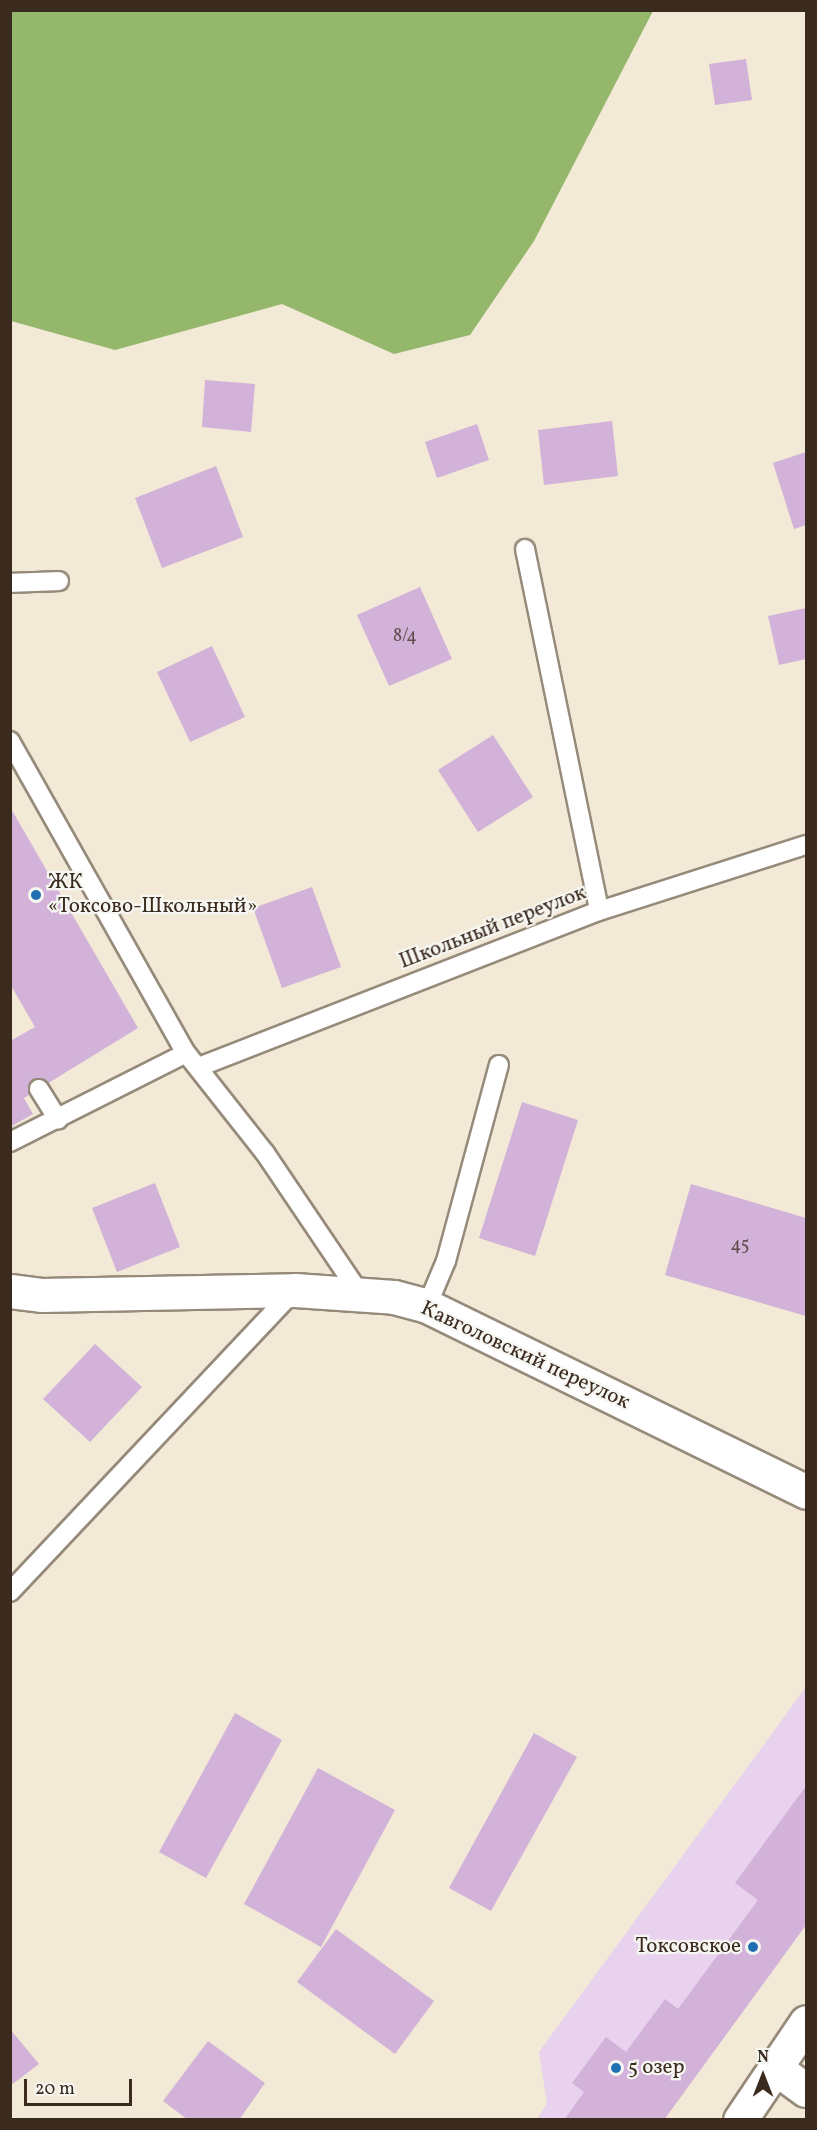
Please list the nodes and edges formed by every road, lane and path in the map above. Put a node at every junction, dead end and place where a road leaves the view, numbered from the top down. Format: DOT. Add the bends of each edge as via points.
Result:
graph roads {
  1 [pos="525,549"];
  2 [pos="59,580"];
  3 [pos="10,583"];
  4 [pos="10,741"];
  5 [pos="807,845"];
  6 [pos="598,911"];
  7 [pos="186,1053"];
  8 [pos="499,1065"];
  9 [pos="201,1066"];
  10 [pos="39,1089"];
  11 [pos="58,1120"];
  12 [pos="10,1142"];
  13 [pos="295,1290"];
  14 [pos="10,1291"];
  15 [pos="358,1292"];
  16 [pos="427,1306"];
  17 [pos="807,1492"];
  18 [pos="10,1592"];
  19 [pos="807,2022"];
  20 [pos="774,2067"];
  21 [pos="807,2090"];
  22 [pos="740,2120"];
  1 -- 6 [label="lane"];
  2 -- 3 [label="lane"];
  4 -- 7 [label="lane"];
  5 -- 6 [label="lane, Школьный переулок"];
  6 -- 9 [label="lane, Школьный переулок"];
  7 -- 9 [label="lane"];
  7 -- 11 [label="lane"];
  8 -- 16 [label="lane" via="446,1261"];
  9 -- 15 [label="lane"];
  10 -- 11 [label="lane"];
  11 -- 12 [label="lane"];
  13 -- 14 [label="street, Кавголовский переулок" via="41,1295"];
  13 -- 15 [label="street, Кавголовский переулок"];
  13 -- 18 [label="lane"];
  15 -- 16 [label="street, Кавголовский переулок"];
  16 -- 17 [label="street, Кавголовский переулок"];
  19 -- 20 [label="street"];
  20 -- 21 [label="street"];
  20 -- 22 [label="street"];
}
